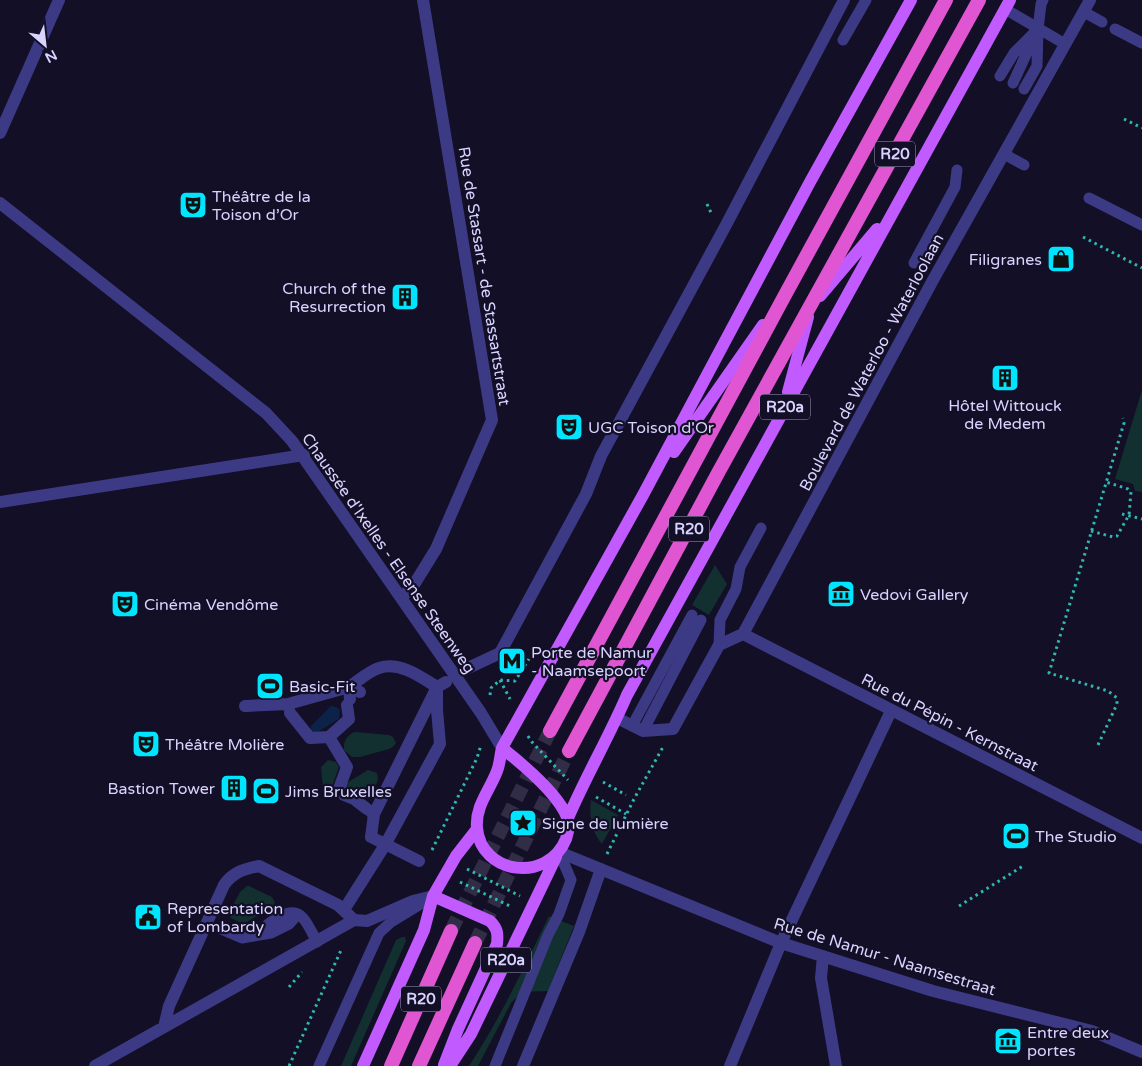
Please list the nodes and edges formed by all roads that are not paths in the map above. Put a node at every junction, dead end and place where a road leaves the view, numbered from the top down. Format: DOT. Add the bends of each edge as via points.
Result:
graph roads {
  1 [pos="59,0"];
  2 [pos="423,0"];
  3 [pos="844,0"];
  4 [pos="866,0"];
  5 [pos="911,0"];
  6 [pos="946,0"];
  7 [pos="979,0"];
  8 [pos="1043,0"];
  9 [pos="1090,0"];
  10 [pos="1007,4"];
  11 [pos="1084,12"];
  12 [pos="1102,22"];
  13 [pos="1038,28"];
  14 [pos="1116,28"];
  15 [pos="843,40"];
  16 [pos="1142,43"];
  17 [pos="1066,44"];
  18 [pos="1000,76"];
  19 [pos="1013,83"];
  20 [pos="1024,89"];
  21 [pos="0,133"];
  22 [pos="1004,154"];
  23 [pos="1024,165"];
  24 [pos="957,170"];
  25 [pos="1089,198"];
  26 [pos="0,203"];
  27 [pos="894,209"];
  28 [pos="1142,225"];
  29 [pos="914,264"];
  30 [pos="785,294"];
  31 [pos="810,307"];
  32 [pos="783,411"];
  33 [pos="304,456"];
  34 [pos="644,495"];
  35 [pos="0,502"];
  36 [pos="761,528"];
  37 [pos="402,597"];
  38 [pos="697,618"];
  39 [pos="743,634"];
  40 [pos="719,645"];
  41 [pos="466,669"];
  42 [pos="442,684"];
  43 [pos="352,696"];
  44 [pos="245,706"];
  45 [pos="289,708"];
  46 [pos="891,711"];
  47 [pos="617,718"];
  48 [pos="638,728"];
  49 [pos="550,731"];
  50 [pos="329,738"];
  51 [pos="502,748"];
  52 [pos="569,751"];
  53 [pos="517,760"];
  54 [pos="498,770"];
  55 [pos="371,812"];
  56 [pos="568,818"];
  57 [pos="477,829"];
  58 [pos="1142,838"];
  59 [pos="385,845"];
  60 [pos="559,852"];
  61 [pos="419,861"];
  62 [pos="601,869"];
  63 [pos="433,896"];
  64 [pos="342,905"];
  65 [pos="354,920"];
  66 [pos="221,929"];
  67 [pos="451,932"];
  68 [pos="317,942"];
  69 [pos="475,943"];
  70 [pos="781,943"];
  71 [pos="823,956"];
  72 [pos="164,1027"];
  73 [pos="1142,1052"];
  74 [pos="95,1066"];
  75 [pos="319,1066"];
  76 [pos="363,1066"];
  77 [pos="391,1066"];
  78 [pos="418,1066"];
  79 [pos="444,1066"];
  80 [pos="450,1066"];
  81 [pos="495,1066"];
  82 [pos="523,1066"];
  83 [pos="730,1066"];
  84 [pos="836,1066"];
  1 -- 21 [label="street"];
  2 -- 37 [label="street, Rue de Stassart - de Stassartstraat" via="492,420 436,549 415,583"];
  3 -- 41 [label="street" via="500,653"];
  4 -- 15 [label="lane"];
  5 -- 34 [label="main road"];
  6 -- 30 [label="highway, R20"];
  7 -- 31 [label="highway, R20"];
  8 -- 13 [label="lane"];
  9 -- 11 [label="street, Boulevard de Waterloo - Waterloolaan"];
  10 -- 13 [label="lane"];
  10 -- 27 [label="main road, R20a"];
  11 -- 12 [label="lane"];
  11 -- 17 [label="street, Boulevard de Waterloo - Waterloolaan"];
  13 -- 17 [label="lane"];
  13 -- 18 [label="lane" via="1014,53"];
  13 -- 19 [label="lane"];
  13 -- 20 [label="lane" via="1037,66"];
  14 -- 16 [label="lane"];
  17 -- 22 [label="street, Boulevard de Waterloo - Waterloolaan"];
  22 -- 23 [label="lane"];
  22 -- 39 [label="street, Boulevard de Waterloo - Waterloolaan"];
  24 -- 29 [label="lane" via="954,187"];
  25 -- 28 [label="lane"];
  26 -- 33 [label="street, Chaussée d'Ixelles - Elsense Steenweg" via="266,413"];
  27 -- 31 [label="main road"];
  27 -- 32 [label="main road, R20a"];
  30 -- 34 [label="main road"];
  30 -- 49 [label="highway, R20"];
  31 -- 32 [label="main road"];
  31 -- 52 [label="highway, R20"];
  32 -- 47 [label="main road, R20a"];
  33 -- 35 [label="street"];
  33 -- 37 [label="street, Chaussée d'Ixelles - Elsense Steenweg"];
  34 -- 51 [label="main road"];
  36 -- 40 [label="lane" via="740,567 736,589 720,620"];
  37 -- 51 [label="street, Chaussée d'Ixelles - Elsense Steenweg"];
  38 -- 48 [label="lane"];
  39 -- 40 [label="street"];
  39 -- 46 [label="street, Rue du Pépin - Kernstraat"];
  40 -- 48 [label="street" via="672,729"];
  42 -- 43 [label="street" via="418,669 396,662 378,668"];
  42 -- 55 [label="street"];
  42 -- 59 [label="street" via="437,710 440,744"];
  43 -- 45 [label="street"];
  43 -- 50 [label="street" via="348,719"];
  44 -- 45 [label="street"];
  45 -- 50 [label="street" via="310,738"];
  46 -- 58 [label="street, Rue du Pépin - Kernstraat"];
  46 -- 70 [label="street"];
  47 -- 48 [label="street"];
  47 -- 56 [label="main road, R20a"];
  50 -- 55 [label="street" via="346,767 340,786 344,795"];
  51 -- 53 [label="main road"];
  51 -- 54 [label="main road"];
  53 -- 54 [label="main road"];
  53 -- 56 [label="main road" via="559,802"];
  54 -- 57 [label="main road" via="478,810"];
  55 -- 59 [label="street" via="371,837"];
  56 -- 60 [label="main road" via="567,836"];
  57 -- 60 [label="main road" via="488,853 511,867 536,867"];
  57 -- 63 [label="main road" via="452,862"];
  59 -- 61 [label="street"];
  59 -- 64 [label="street"];
  60 -- 62 [label="street"];
  60 -- 80 [label="main road, R20a" via="471,1034"];
  60 -- 81 [label="lane" via="571,880"];
  62 -- 70 [label="street, Rue de Namur - Naamsestraat"];
  62 -- 82 [label="street" via="579,932"];
  63 -- 65 [label="street" via="367,921"];
  63 -- 75 [label="lane" via="379,933"];
  63 -- 76 [label="main road" via="424,930"];
  63 -- 79 [label="main road" via="490,921 498,933 497,944"];
  64 -- 65 [label="street"];
  64 -- 72 [label="street" via="259,866 237,872 224,884 169,1006"];
  65 -- 68 [label="street"];
  66 -- 68 [label="lane" via="242,938 271,933 289,924 298,914"];
  67 -- 77 [label="highway, R20"];
  68 -- 72 [label="street"];
  69 -- 78 [label="highway, R20"];
  70 -- 71 [label="street, Rue de Namur - Naamsestraat"];
  70 -- 83 [label="street"];
  71 -- 73 [label="street, Rue de Namur - Naamsestraat" via="933,991 1092,1031"];
  71 -- 84 [label="street" via="822,978"];
  72 -- 74 [label="street"];
}
